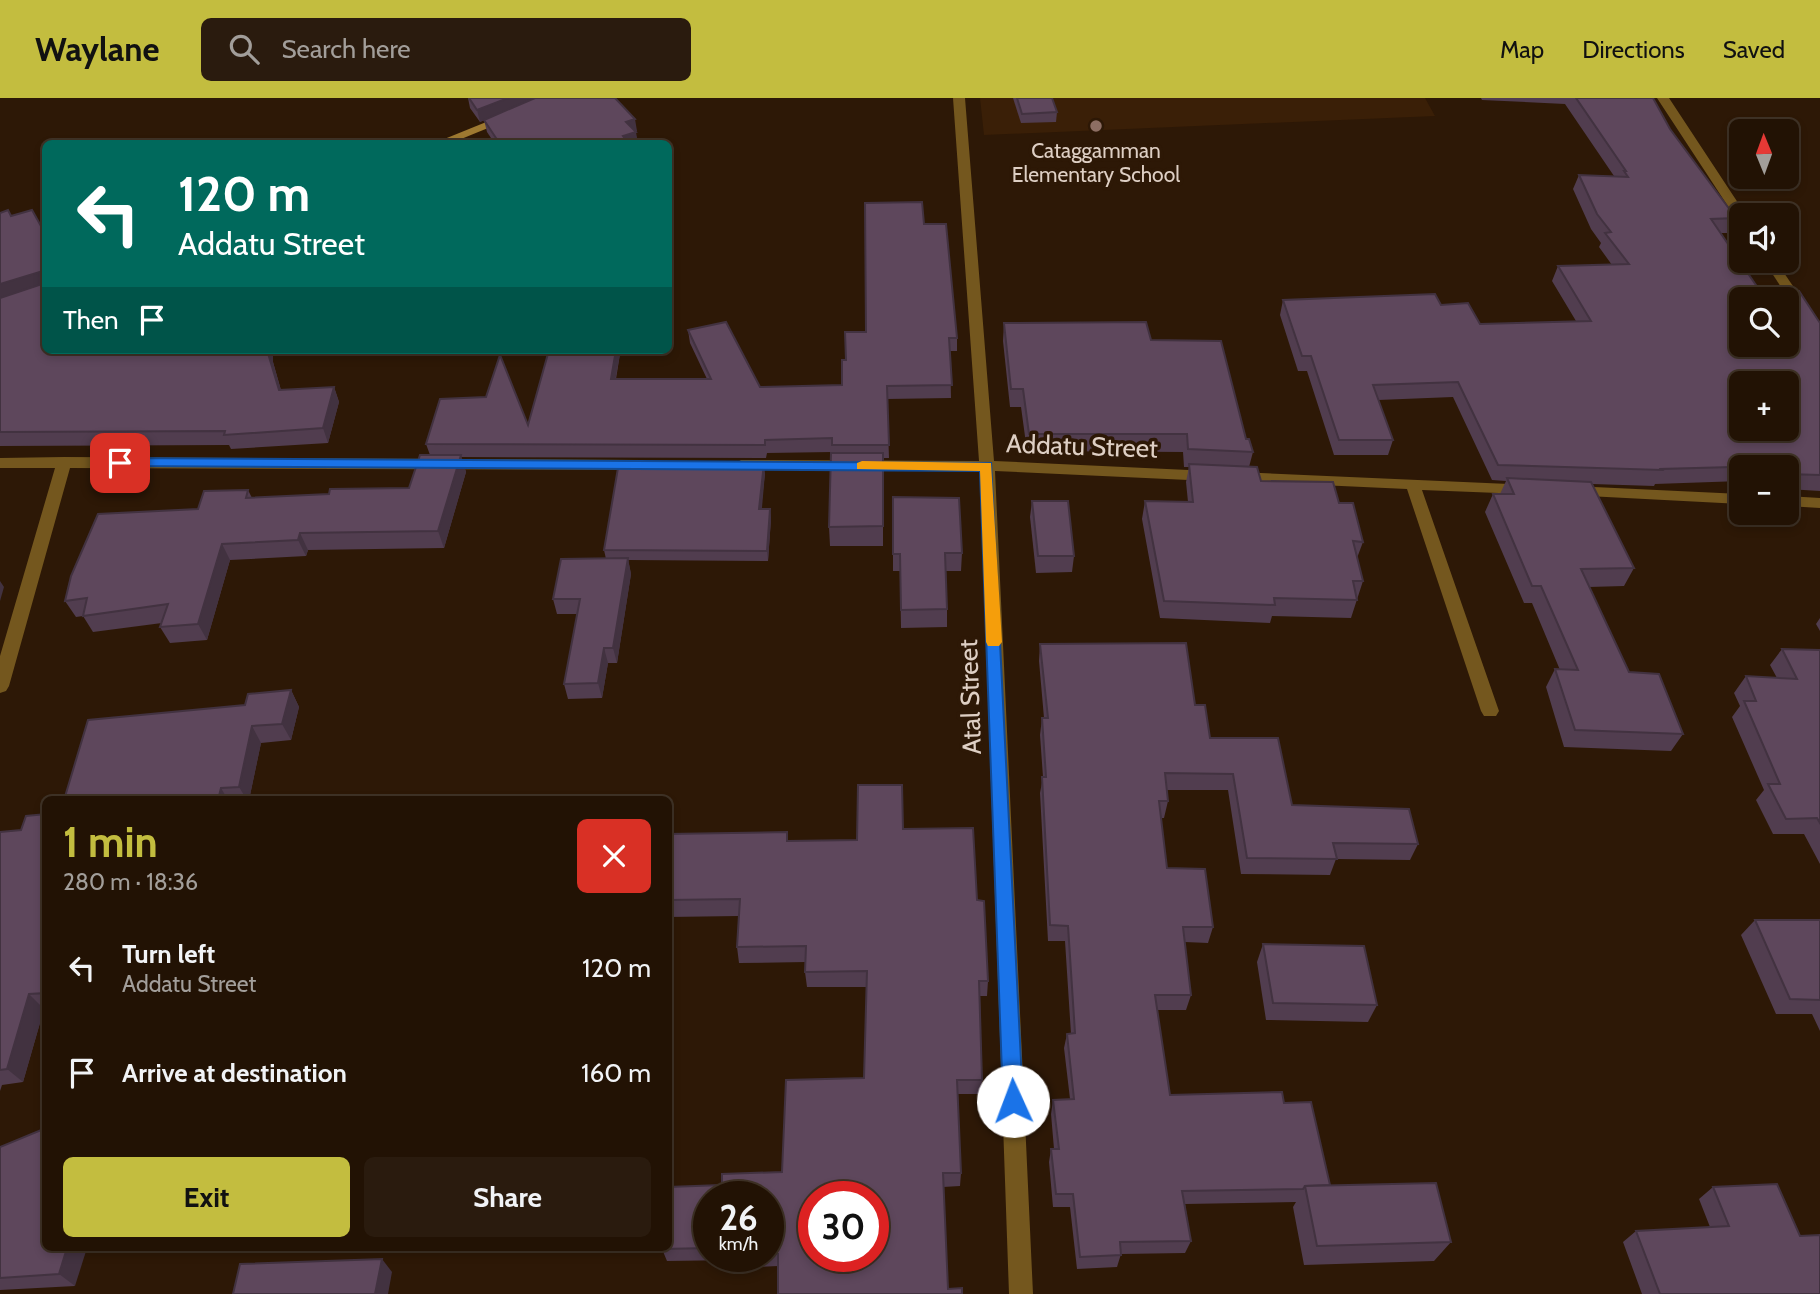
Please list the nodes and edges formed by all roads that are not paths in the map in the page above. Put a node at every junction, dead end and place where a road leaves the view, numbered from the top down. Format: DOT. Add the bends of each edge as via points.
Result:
graph roads {
  1 [pos="959,98"];
  2 [pos="1662,98"];
  3 [pos="521,112"];
  4 [pos="448,140"];
  5 [pos="1732,203"];
  6 [pos="1778,273"];
  7 [pos="1820,336"];
  8 [pos="0,463"];
  9 [pos="64,463"];
  10 [pos="665,465"];
  11 [pos="721,465"];
  12 [pos="987,466"];
  13 [pos="1413,485"];
  14 [pos="1729,498"];
  15 [pos="1799,501"];
  16 [pos="1820,502"];
  17 [pos="0,686"];
  18 [pos="1490,711"];
  19 [pos="1021,1294"];
  1 -- 12 [label="street, Atal Street"];
  2 -- 5 [label="street"];
  3 -- 4 [label="street"];
  6 -- 7 [label="street"];
  8 -- 9 [label="street"];
  9 -- 10 [label="street"];
  9 -- 17 [label="street"];
  11 -- 12 [label="street, Addatu Street"];
  12 -- 13 [label="street, Addatu Street"];
  12 -- 19 [label="street, Atal Street"];
  13 -- 14 [label="street, Addatu Street"];
  13 -- 18 [label="street"];
  15 -- 16 [label="street"];
}
